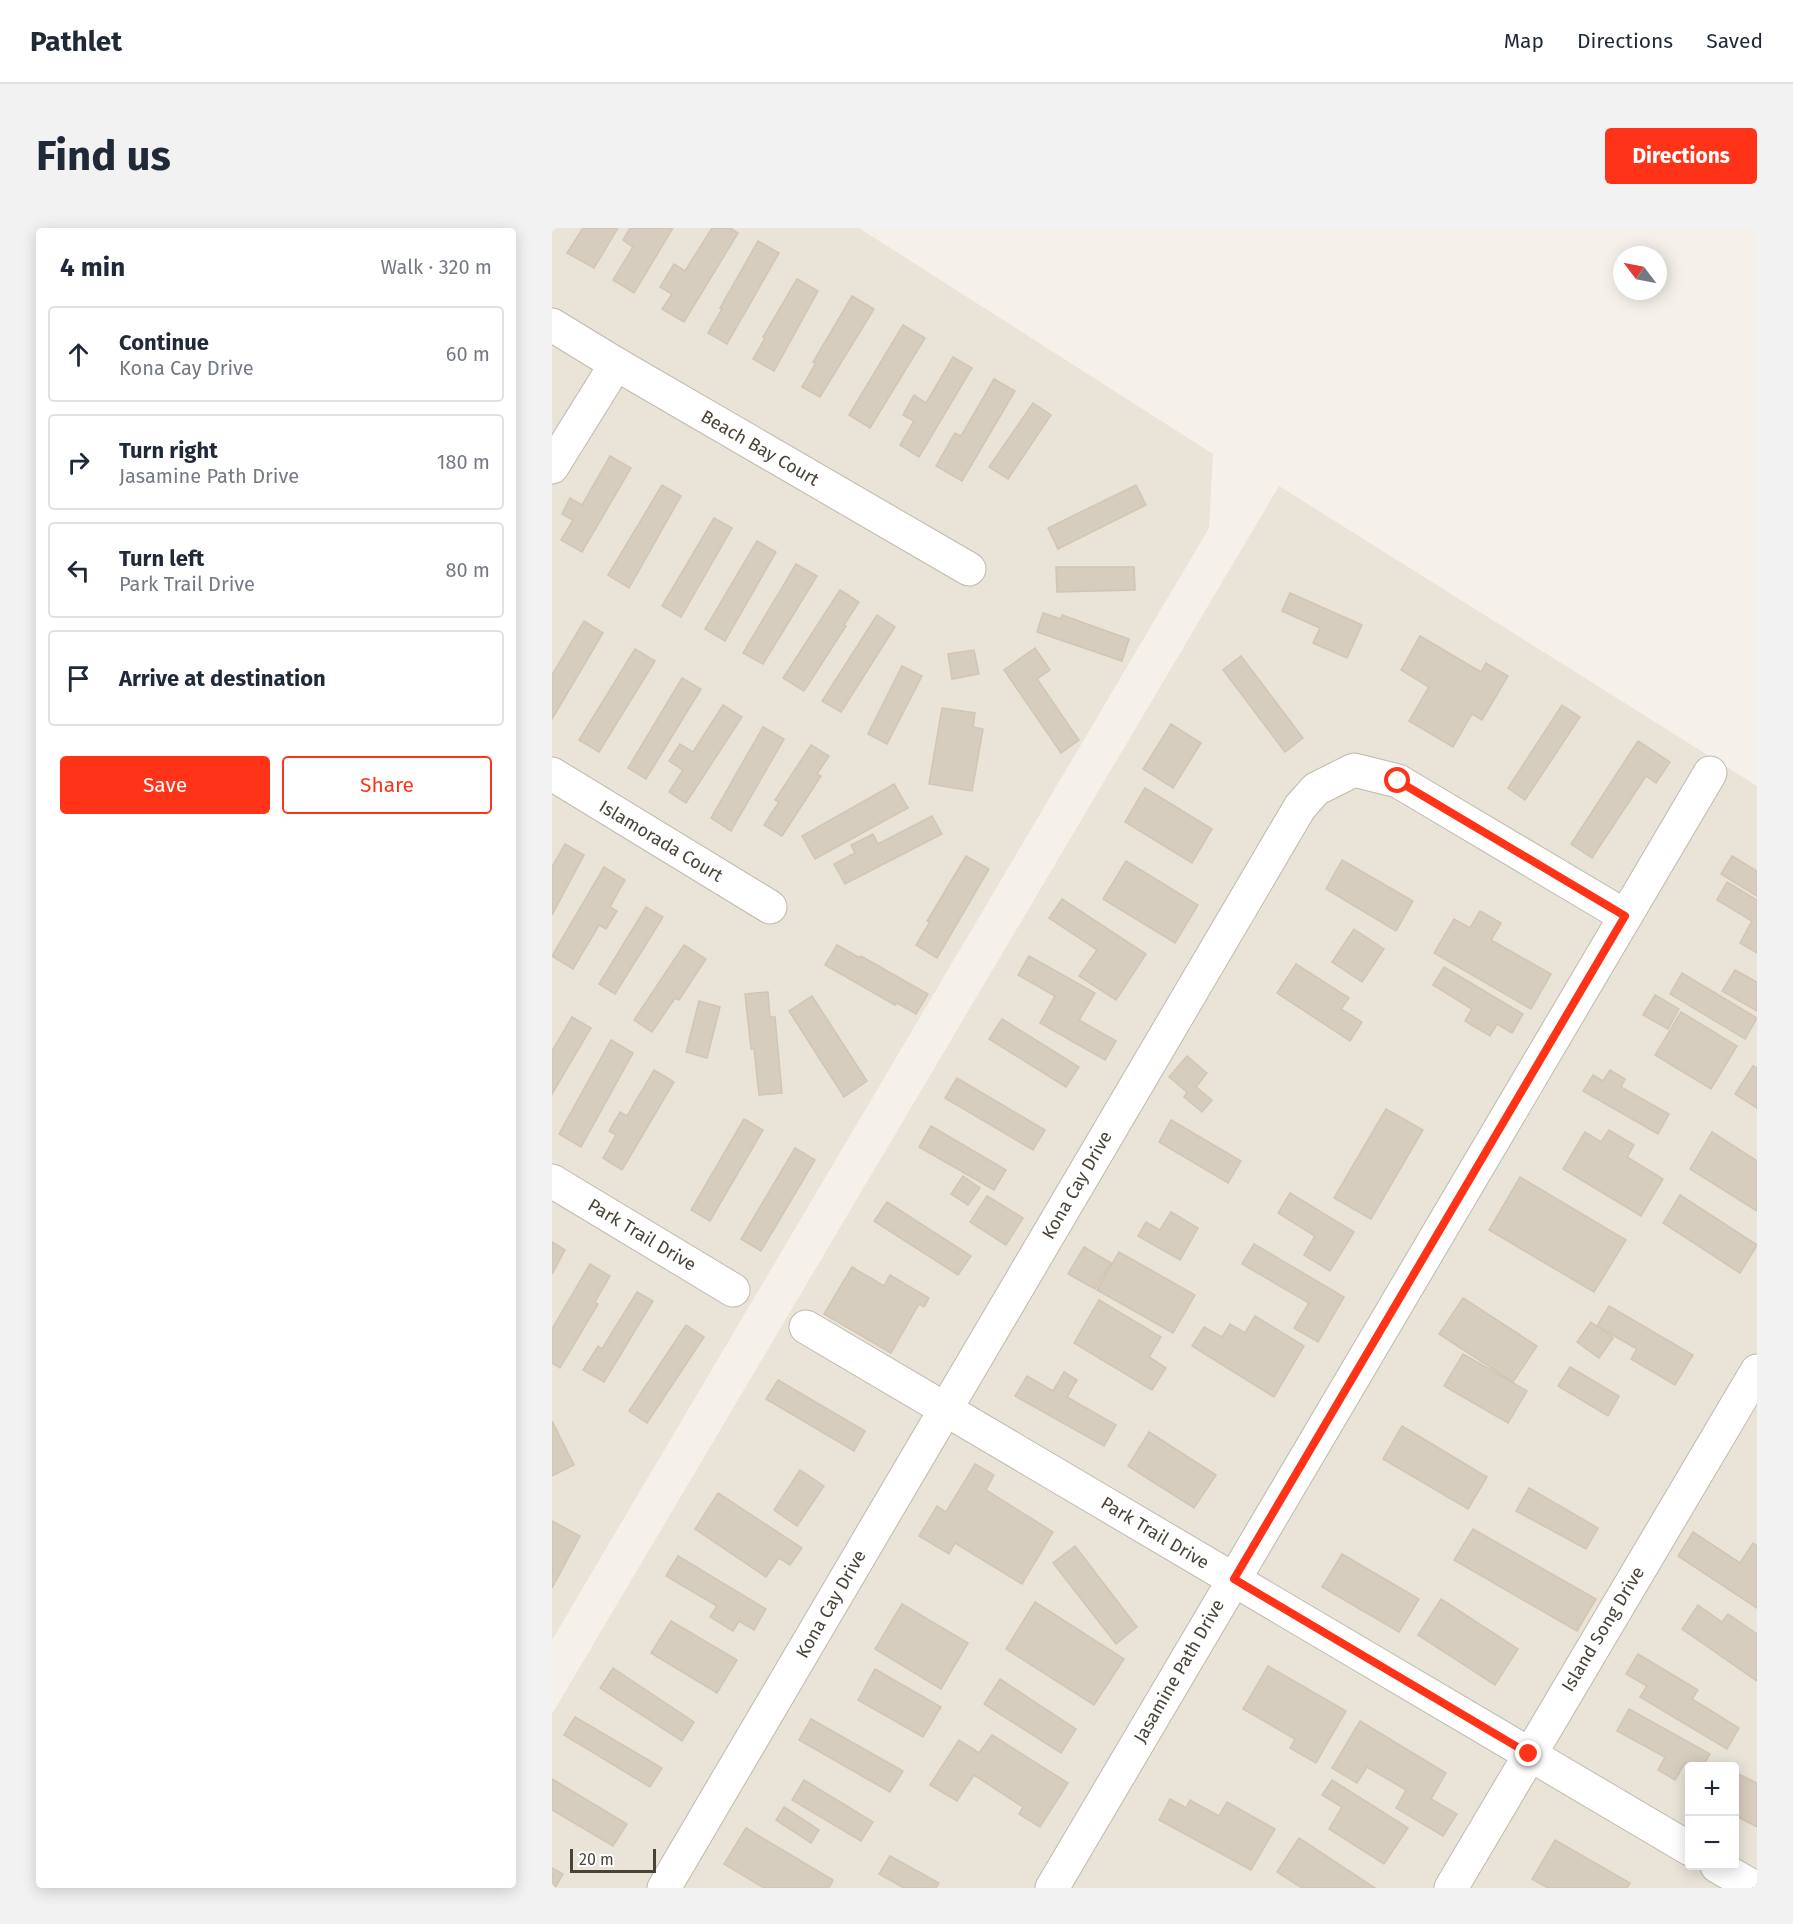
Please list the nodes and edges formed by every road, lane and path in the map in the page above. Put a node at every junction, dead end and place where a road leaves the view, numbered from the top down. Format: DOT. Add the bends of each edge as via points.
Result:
graph roads {
  1 [pos="552,325"];
  2 [pos="616,364"];
  3 [pos="552,467"];
  4 [pos="969,569"];
  5 [pos="1710,773"];
  6 [pos="552,774"];
  7 [pos="770,907"];
  8 [pos="1625,916"];
  9 [pos="552,1180"];
  10 [pos="733,1290"];
  11 [pos="806,1327"];
  12 [pos="1757,1371"];
  13 [pos="945,1409"];
  14 [pos="1234,1579"];
  15 [pos="1529,1754"];
  16 [pos="1685,1847"];
  17 [pos="1724,1870"];
  18 [pos="664,1888"];
  19 [pos="1052,1888"];
  20 [pos="1451,1888"];
  21 [pos="1755,1888"];
  1 -- 2 [label="street, Beach Bay Court"];
  2 -- 3 [label="street"];
  2 -- 4 [label="street, Beach Bay Court"];
  5 -- 8 [label="street, Jasamine Path Drive"];
  6 -- 7 [label="street, Islamorada Court"];
  8 -- 13 [label="street, Kona Cay Drive" via="1398,781 1354,770 1316,789 1300,807"];
  8 -- 14 [label="street, Jasamine Path Drive"];
  9 -- 10 [label="street, Park Trail Drive"];
  11 -- 13 [label="street, Park Trail Drive"];
  12 -- 15 [label="street, Island Song Drive"];
  13 -- 14 [label="street, Park Trail Drive"];
  13 -- 18 [label="street, Kona Cay Drive"];
  14 -- 15 [label="street, Park Trail Drive"];
  14 -- 19 [label="street, Jasamine Path Drive"];
  15 -- 16 [label="street, Park Trail Drive"];
  15 -- 20 [label="street, Island Song Drive"];
  17 -- 21 [label="street"];
}
